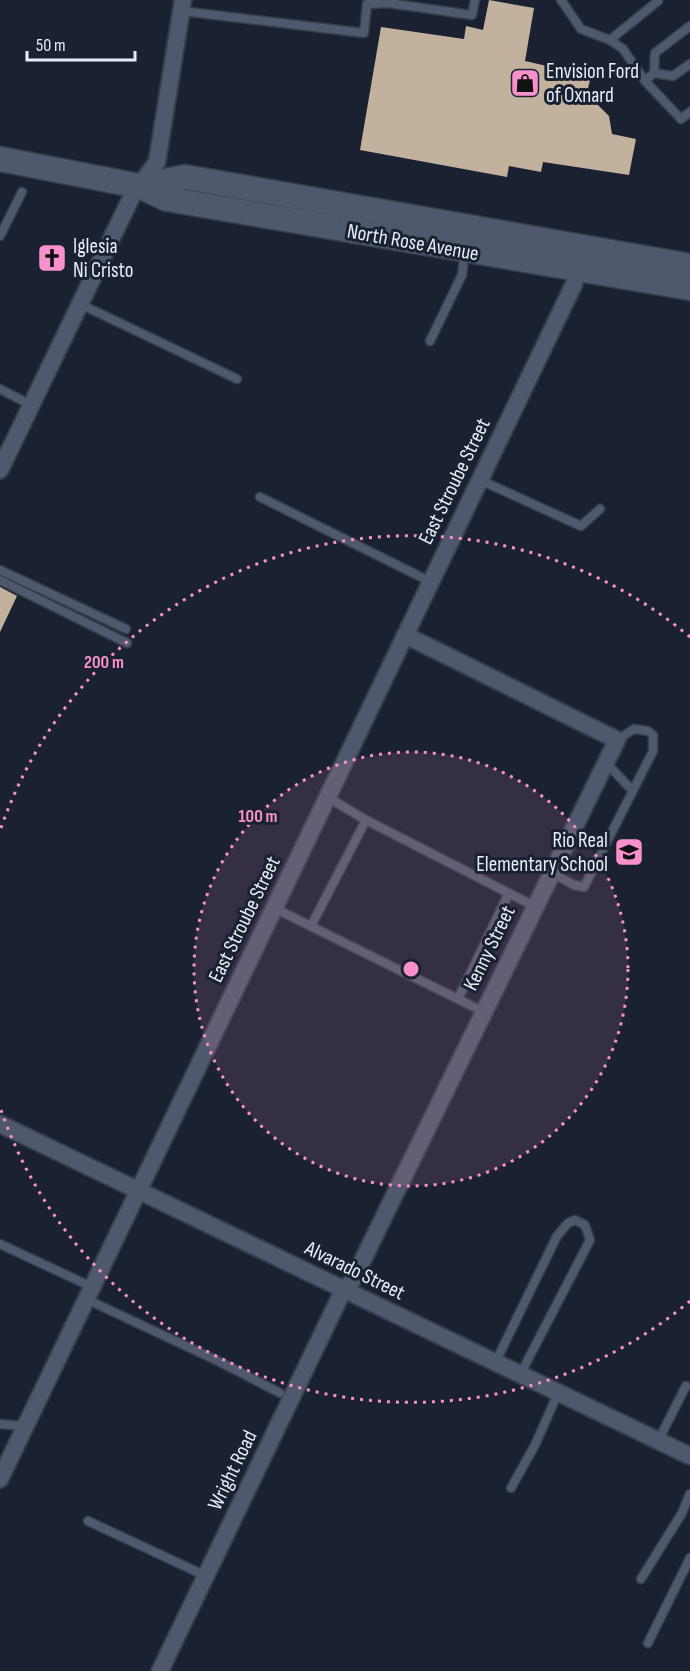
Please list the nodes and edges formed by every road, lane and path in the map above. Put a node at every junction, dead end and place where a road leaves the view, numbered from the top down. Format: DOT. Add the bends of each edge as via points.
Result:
graph roads {
  1 [pos="475,0"];
  2 [pos="561,0"];
  3 [pos="658,1"];
  4 [pos="368,2"];
  5 [pos="182,6"];
  6 [pos="690,26"];
  7 [pos="610,40"];
  8 [pos="690,64"];
  9 [pos="654,73"];
  10 [pos="645,81"];
  11 [pos="690,112"];
  12 [pos="0,159"];
  13 [pos="139,186"];
  14 [pos="22,192"];
  15 [pos="0,236"];
  16 [pos="584,246"];
  17 [pos="465,251"];
  18 [pos="690,266"];
  19 [pos="577,270"];
  20 [pos="690,288"];
  21 [pos="80,304"];
  22 [pos="429,341"];
  23 [pos="237,379"];
  24 [pos="0,388"];
  25 [pos="31,405"];
  26 [pos="0,470"];
  27 [pos="480,480"];
  28 [pos="260,497"];
  29 [pos="600,509"];
  30 [pos="0,570"];
  31 [pos="0,580"];
  32 [pos="431,582"];
  33 [pos="126,629"];
  34 [pos="405,635"];
  35 [pos="127,643"];
  36 [pos="617,740"];
  37 [pos="606,763"];
  38 [pos="633,790"];
  39 [pos="327,797"];
  40 [pos="366,820"];
  41 [pos="551,872"];
  42 [pos="509,893"];
  43 [pos="534,906"];
  44 [pos="274,908"];
  45 [pos="311,926"];
  46 [pos="458,999"];
  47 [pos="484,1012"];
  48 [pos="0,1124"];
  49 [pos="138,1190"];
  50 [pos="0,1244"];
  51 [pos="346,1291"];
  52 [pos="89,1293"];
  53 [pos="495,1363"];
  54 [pos="520,1375"];
  55 [pos="686,1386"];
  56 [pos="280,1393"];
  57 [pos="558,1393"];
  58 [pos="0,1424"];
  59 [pos="25,1426"];
  60 [pos="658,1442"];
  61 [pos="690,1456"];
  62 [pos="0,1479"];
  63 [pos="511,1488"];
  64 [pos="690,1494"];
  65 [pos="88,1521"];
  66 [pos="690,1558"];
  67 [pos="206,1576"];
  68 [pos="641,1579"];
  69 [pos="648,1643"];
  70 [pos="160,1671"];
  1 -- 4 [label="lane" via="472,15"];
  2 -- 7 [label="lane" via="581,29"];
  3 -- 7 [label="lane"];
  4 -- 5 [label="lane" via="364,33"];
  5 -- 13 [label="street" via="158,162"];
  6 -- 9 [label="lane" via="655,53"];
  7 -- 10 [label="lane" via="623,49"];
  8 -- 9 [label="lane" via="673,76"];
  9 -- 10 [label="lane"];
  10 -- 11 [label="lane" via="681,119"];
  12 -- 13 [label="main road, North Rose Avenue"];
  13 -- 16 [label="main road, North Rose Avenue" via="185,177"];
  13 -- 17 [label="main road, North Rose Avenue" via="167,199"];
  13 -- 21 [label="street"];
  14 -- 15 [label="lane"];
  16 -- 18 [label="main road, North Rose Avenue"];
  16 -- 19 [label="street, East Stroube Street"];
  17 -- 19 [label="main road, North Rose Avenue"];
  17 -- 22 [label="lane" via="462,275"];
  19 -- 20 [label="main road, North Rose Avenue"];
  19 -- 27 [label="street, East Stroube Street" via="574,284"];
  21 -- 23 [label="lane"];
  21 -- 25 [label="street"];
  24 -- 25 [label="lane"];
  25 -- 26 [label="street"];
  27 -- 29 [label="lane" via="581,526"];
  27 -- 32 [label="street, East Stroube Street"];
  28 -- 32 [label="lane"];
  30 -- 33 [label="lane"];
  31 -- 35 [label="lane"];
  32 -- 34 [label="street, East Stroube Street"];
  34 -- 36 [label="street"];
  34 -- 39 [label="street, East Stroube Street"];
  36 -- 37 [label="street, Kenny Street"];
  36 -- 38 [label="lane" via="634,729 652,735 653,751"];
  37 -- 38 [label="lane"];
  37 -- 41 [label="street, Kenny Street"];
  38 -- 41 [label="lane" via="584,886"];
  39 -- 40 [label="lane"];
  39 -- 44 [label="street, East Stroube Street"];
  40 -- 42 [label="lane"];
  40 -- 45 [label="lane"];
  41 -- 43 [label="street, Kenny Street"];
  42 -- 43 [label="lane"];
  42 -- 46 [label="lane"];
  43 -- 47 [label="street, Kenny Street"];
  44 -- 45 [label="lane"];
  44 -- 49 [label="street, East Stroube Street"];
  45 -- 46 [label="lane"];
  46 -- 47 [label="lane"];
  47 -- 51 [label="street, Kenny Street"];
  48 -- 49 [label="street, Alvarado Street"];
  49 -- 51 [label="street, Alvarado Street"];
  49 -- 52 [label="street, East Stroube Street"];
  50 -- 52 [label="lane"];
  51 -- 53 [label="street, Alvarado Street"];
  51 -- 67 [label="street, Wright Road"];
  52 -- 56 [label="lane"];
  52 -- 59 [label="street, East Stroube Street"];
  53 -- 54 [label="street, Alvarado Street"];
  53 -- 54 [label="lane" via="557,1236 575,1220 585,1226 590,1240"];
  54 -- 57 [label="street, Alvarado Street"];
  55 -- 60 [label="lane"];
  57 -- 60 [label="street, Alvarado Street"];
  57 -- 63 [label="lane"];
  58 -- 59 [label="lane"];
  59 -- 62 [label="street, East Stroube Street"];
  60 -- 61 [label="street, Alvarado Street"];
  64 -- 68 [label="lane"];
  65 -- 67 [label="lane"];
  66 -- 69 [label="lane"];
  67 -- 70 [label="street, Wright Road"];
}
